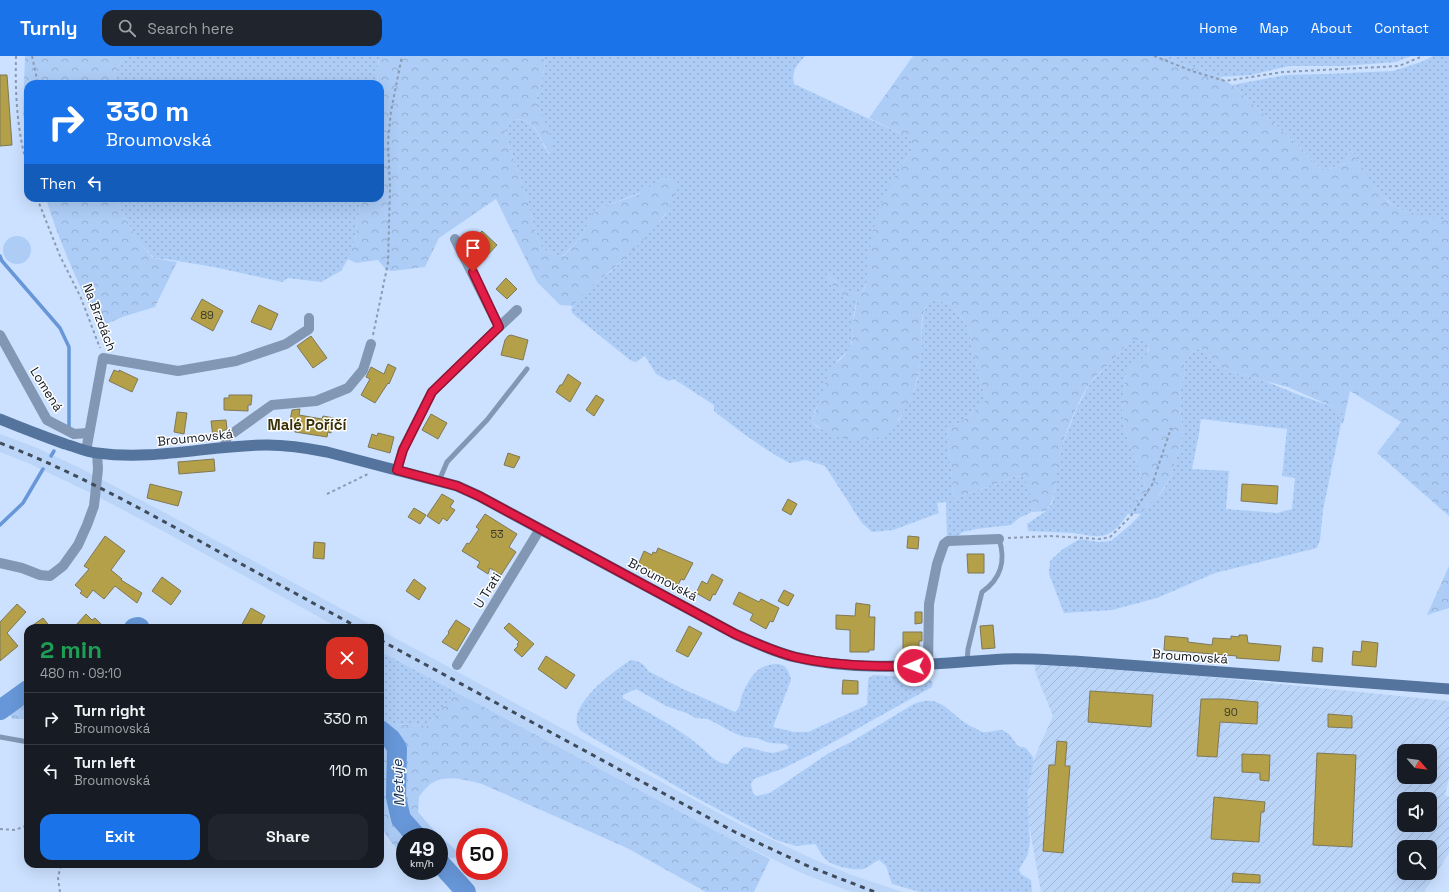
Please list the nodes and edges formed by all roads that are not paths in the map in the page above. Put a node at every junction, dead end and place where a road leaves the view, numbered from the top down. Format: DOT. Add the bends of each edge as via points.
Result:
graph roads {
  1 [pos="455,239"];
  2 [pos="517,310"];
  3 [pos="309,318"];
  4 [pos="499,327"];
  5 [pos="0,335"];
  6 [pos="371,344"];
  7 [pos="527,369"];
  8 [pos="0,419"];
  9 [pos="88,433"];
  10 [pos="225,448"];
  11 [pos="91,452"];
  12 [pos="397,470"];
  13 [pos="439,481"];
  14 [pos="540,529"];
  15 [pos="999,539"];
  16 [pos="0,563"];
  17 [pos="967,662"];
  18 [pos="457,665"];
  19 [pos="928,665"];
  20 [pos="1449,689"];
  21 [pos="0,737"];
  22 [pos="24,741"];
  1 -- 4 [label="street"];
  2 -- 4 [label="street"];
  3 -- 9 [label="street, Na Brzdách" via="309,329 286,344 236,361 178,372 103,358"];
  4 -- 12 [label="street" via="432,392 403,450"];
  5 -- 9 [label="street, Lomená" via="47,420 74,434"];
  6 -- 10 [label="street" via="364,370 348,388 316,401 272,405 226,438"];
  7 -- 13 [label="lane" via="448,462"];
  8 -- 11 [label="main road, Broumovská"];
  9 -- 11 [label="street, Na Brzdách"];
  10 -- 11 [label="main road, Broumovská" via="136,456"];
  10 -- 12 [label="main road, Broumovská" via="293,446"];
  11 -- 16 [label="street, Na Brzdách" via="98,469 94,506 78,545 62,566 50,576"];
  12 -- 13 [label="main road, Broumovská"];
  13 -- 14 [label="main road, Broumovská" via="479,496"];
  14 -- 18 [label="street, U Trati"];
  14 -- 19 [label="main road, Broumovská" via="735,634 777,652 846,665"];
  15 -- 17 [label="lane" via="1003,558 998,575 982,592"];
  15 -- 19 [label="street" via="948,541 944,544 929,604"];
  17 -- 19 [label="main road, Broumovská"];
  17 -- 20 [label="main road, Broumovská" via="1030,659 1074,661"];
  21 -- 22 [label="lane"];
}
